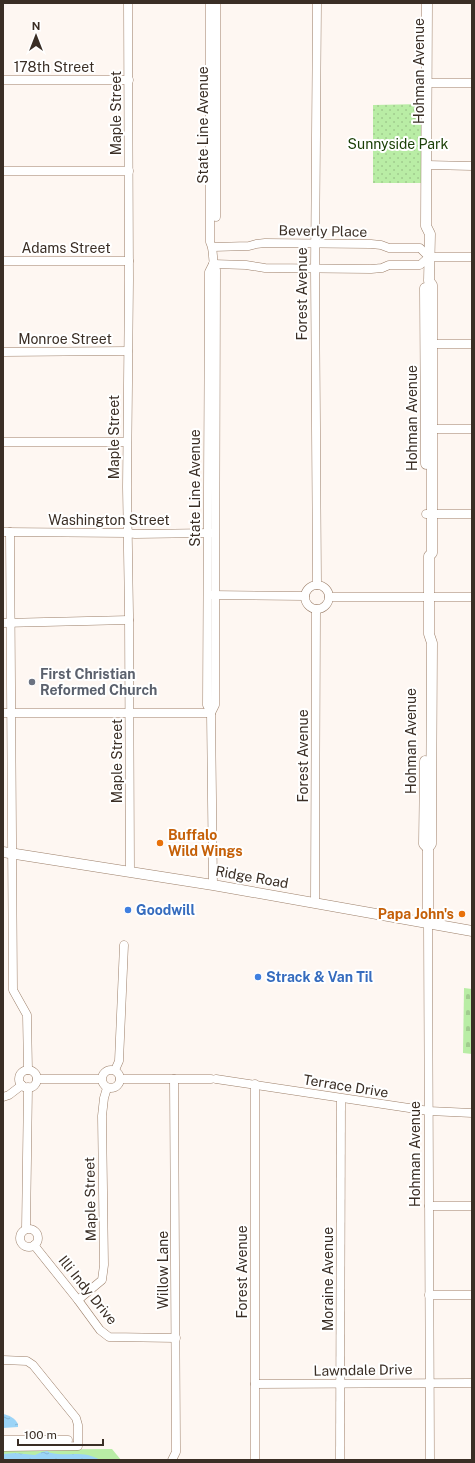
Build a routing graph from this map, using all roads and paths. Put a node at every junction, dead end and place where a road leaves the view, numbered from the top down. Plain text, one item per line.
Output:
1 (128, 3) edge
2 (210, 3) edge
3 (216, 3) edge
4 (317, 3) edge
5 (427, 3) edge
6 (433, 3) edge
7 (3, 80) edge
8 (129, 80) junction
9 (430, 83) junction
10 (472, 83) edge
11 (213, 89) junction
12 (430, 166) junction
13 (472, 166) edge
14 (3, 171) edge
15 (129, 171) junction
16 (315, 244) junction
17 (213, 247) junction
18 (430, 257) junction
19 (472, 257) edge
20 (129, 261) junction
21 (3, 262) edge
22 (213, 264) junction
23 (315, 269) junction
24 (429, 344) junction
25 (472, 344) edge
26 (128, 351) junction
27 (3, 352) edge
28 (429, 429) junction
29 (472, 429) edge
30 (3, 442) edge
31 (127, 442) junction
32 (429, 514) junction
33 (472, 514) edge
34 (6, 532) edge
35 (128, 532) junction
36 (211, 533) junction
37 (317, 585) junction
38 (211, 595) junction
39 (304, 596) junction
40 (429, 596) junction
41 (329, 597) junction
42 (472, 597) edge
43 (316, 609) junction
44 (129, 620) junction
45 (7, 623) edge
46 (130, 712) junction
47 (211, 712) junction
48 (7, 713) edge
49 (8, 852) edge
50 (130, 872) junction
51 (213, 885) junction
52 (315, 902) junction
53 (428, 923) junction
54 (472, 931) edge
55 (124, 945) dead end
56 (28, 1070) junction
57 (115, 1070) junction
58 (37, 1079) junction
59 (101, 1079) junction
60 (120, 1079) junction
61 (174, 1079) junction
62 (254, 1084) junction
63 (25, 1086) junction
64 (107, 1088) junction
65 (3, 1097) edge
66 (341, 1099) junction
67 (429, 1111) junction
68 (472, 1113) edge
69 (429, 1206) junction
70 (472, 1206) edge
71 (26, 1230) junction
72 (34, 1245) junction
73 (429, 1294) junction
74 (472, 1295) edge
75 (78, 1300) junction
76 (176, 1338) junction
77 (3, 1360) edge
78 (430, 1382) junction
79 (341, 1383) junction
80 (472, 1383) edge
81 (255, 1384) junction
82 (3, 1440) edge
83 (78, 1443) junction
84 (3, 1447) edge
85 (172, 1460) edge
86 (255, 1460) edge
87 (340, 1460) edge
88 (430, 1460) edge

1 - 8 street, Maple Street
2 - 11 street, State Line Avenue
3 - 11 street, State Line Avenue
4 - 16 street, Forest Avenue
5 - 9 main road, Hohman Avenue
6 - 9 main road, Hohman Avenue
7 - 8 street, 178th Street
8 - 15 street, Maple Street
9 - 10 street
9 - 12 main road, Hohman Avenue
11 - 17 street, State Line Avenue
12 - 13 street
12 - 18 main road, Hohman Avenue
14 - 15 street
15 - 20 street, Maple Street
16 - 17 street, Beverly Place
16 - 18 street, Beverly Place
16 - 23 street, Forest Avenue
17 - 22 street, State Line Avenue
18 - 19 street, Beverly Place
18 - 23 street, Beverly Place
18 - 24 main road, Hohman Avenue
20 - 21 street, Adams Street
20 - 26 street, Maple Street
22 - 23 street, Beverly Place
22 - 36 street, State Line Avenue
23 - 37 street, Forest Avenue
24 - 25 street
24 - 28 main road, Hohman Avenue
26 - 27 street, Monroe Street
26 - 31 street, Maple Street
28 - 29 street
28 - 32 main road, Hohman Avenue
30 - 31 street
31 - 35 street, Maple Street
32 - 33 street
32 - 40 main road, Hohman Avenue
34 - 35 street, Washington Street
34 - 45 street
35 - 36 street, Washington Street
35 - 44 street, Maple Street
36 - 38 street, State Line Avenue
37 - 39 street
37 - 41 street
38 - 39 street
38 - 47 street, State Line Avenue
39 - 43 street
40 - 41 street
40 - 42 street
40 - 53 main road, Hohman Avenue
41 - 43 street
43 - 52 street, Forest Avenue
44 - 45 street
44 - 46 street, Maple Street
45 - 48 street
46 - 47 street
46 - 48 street
46 - 50 street, Maple Street
47 - 51 street, State Line Avenue
48 - 49 street
49 - 50 main road, Ridge Road
49 - 56 street
50 - 51 main road, Ridge Road
51 - 52 main road, Ridge Road
52 - 53 main road, Ridge Road
53 - 54 main road, Ridge Road
53 - 67 street, Hohman Avenue
55 - 57 street
56 - 58 street
56 - 63 street
57 - 59 street
57 - 60 street
58 - 59 street
58 - 63 street
59 - 64 street
60 - 61 street, Terrace Drive
60 - 64 street
61 - 62 street, Terrace Drive
61 - 76 street, Willow Lane
62 - 66 street, Terrace Drive
62 - 81 street, Forest Avenue
63 - 65 street
63 - 71 street
64 - 75 street, Maple Street
66 - 67 street, Terrace Drive
66 - 79 street, Moraine Avenue
67 - 68 street, Terrace Drive
67 - 69 street, Hohman Avenue
69 - 70 street
69 - 73 street, Hohman Avenue
71 - 72 street
71 - 72 street
72 - 75 street, Illi Indy Drive
73 - 74 street
73 - 78 street, Hohman Avenue
75 - 76 street, Illi Indy Drive
76 - 85 street, Willow Lane
77 - 83 street
78 - 79 street, Lawndale Drive
78 - 80 street, Lawndale Drive
78 - 88 street, Hohman Avenue
79 - 81 street, Lawndale Drive
79 - 87 street, Moraine Avenue
81 - 86 street, Forest Avenue
82 - 83 street
83 - 84 street

